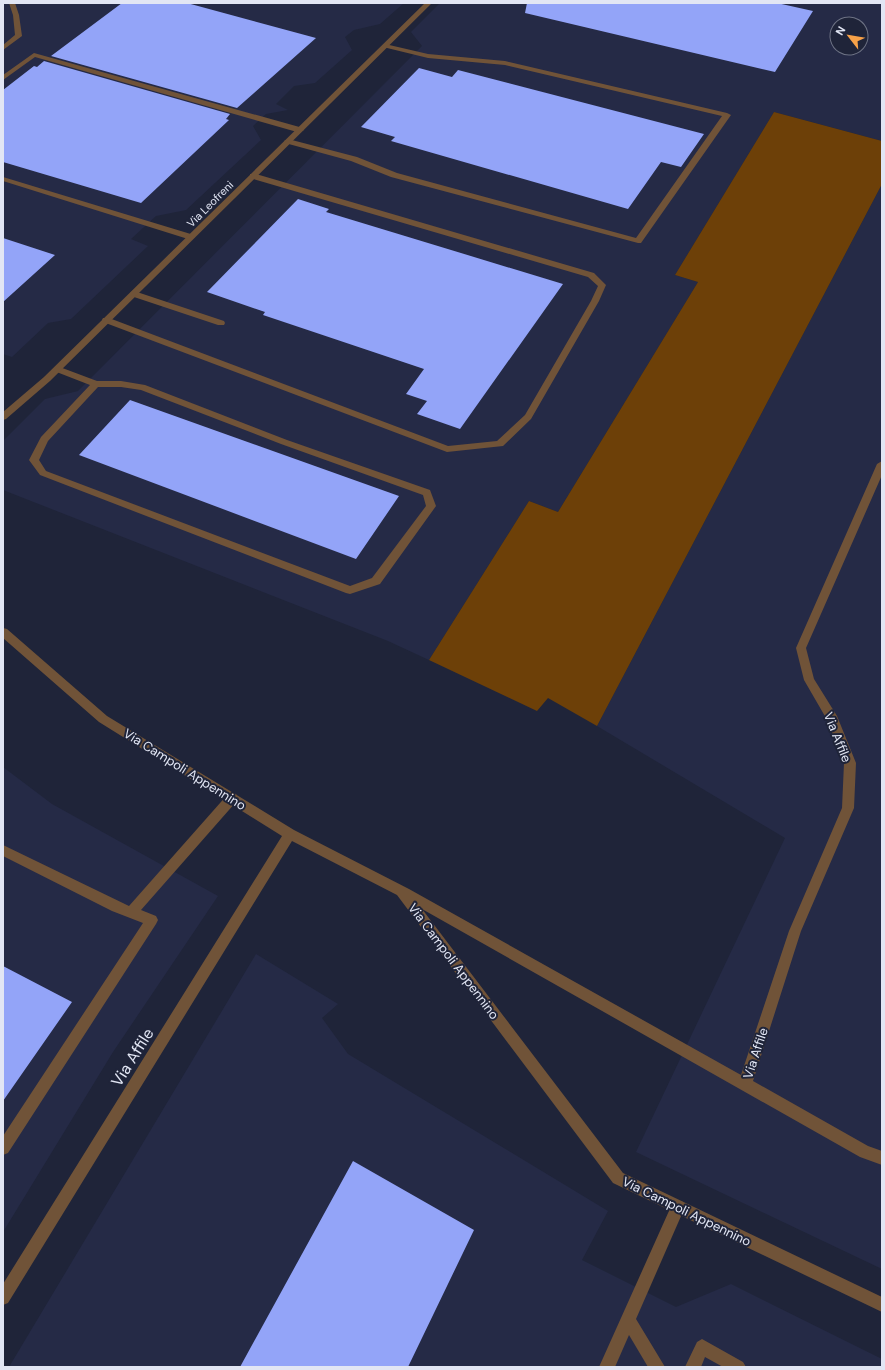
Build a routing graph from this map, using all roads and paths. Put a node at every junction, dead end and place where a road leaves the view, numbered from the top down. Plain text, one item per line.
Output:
1 (12, 3) edge
2 (429, 3) edge
3 (385, 46) junction
4 (3, 48) edge
5 (3, 78) edge
6 (300, 130) junction
7 (288, 141) junction
8 (253, 176) junction
9 (3, 179) edge
10 (191, 237) junction
11 (134, 294) junction
12 (106, 320) junction
13 (221, 323) dead end
14 (57, 369) junction
15 (96, 384) junction
16 (3, 417) edge
17 (882, 464) edge
18 (3, 632) edge
19 (232, 798) junction
20 (290, 834) junction
21 (3, 850) edge
22 (401, 891) junction
23 (131, 912) junction
24 (745, 1085) junction
25 (3, 1148) edge
26 (882, 1158) edge
27 (678, 1207) junction
28 (3, 1298) edge
29 (882, 1304) edge
30 (628, 1320) junction
31 (607, 1367) edge
32 (657, 1367) edge
33 (693, 1367) edge
34 (738, 1367) edge

1 - 4 street
2 - 3 street, Via Leofreni
3 - 6 street, Via Leofreni
3 - 7 street
5 - 6 street
6 - 7 street, Via Leofreni
7 - 8 street, Via Leofreni
8 - 10 street, Via Leofreni
8 - 12 street
9 - 10 street
10 - 11 street, Via Leofreni
11 - 12 street, Via Leofreni
11 - 13 street
12 - 14 street, Via Leofreni
14 - 15 street
14 - 16 street, Via Leofreni
15 - 15 street
17 - 24 street, Via Affile
18 - 19 street, Via Campoli Appennino
19 - 20 street, Via Campoli Appennino
19 - 23 street
20 - 22 street, Via Campoli Appennino
20 - 28 street, Via Affile
21 - 23 street
22 - 24 street, Via Affile
22 - 27 street, Via Campoli Appennino
23 - 25 street
24 - 26 street, Via Affile
27 - 29 street, Via Campoli Appennino
27 - 30 street
30 - 31 street
30 - 32 street
33 - 34 street

